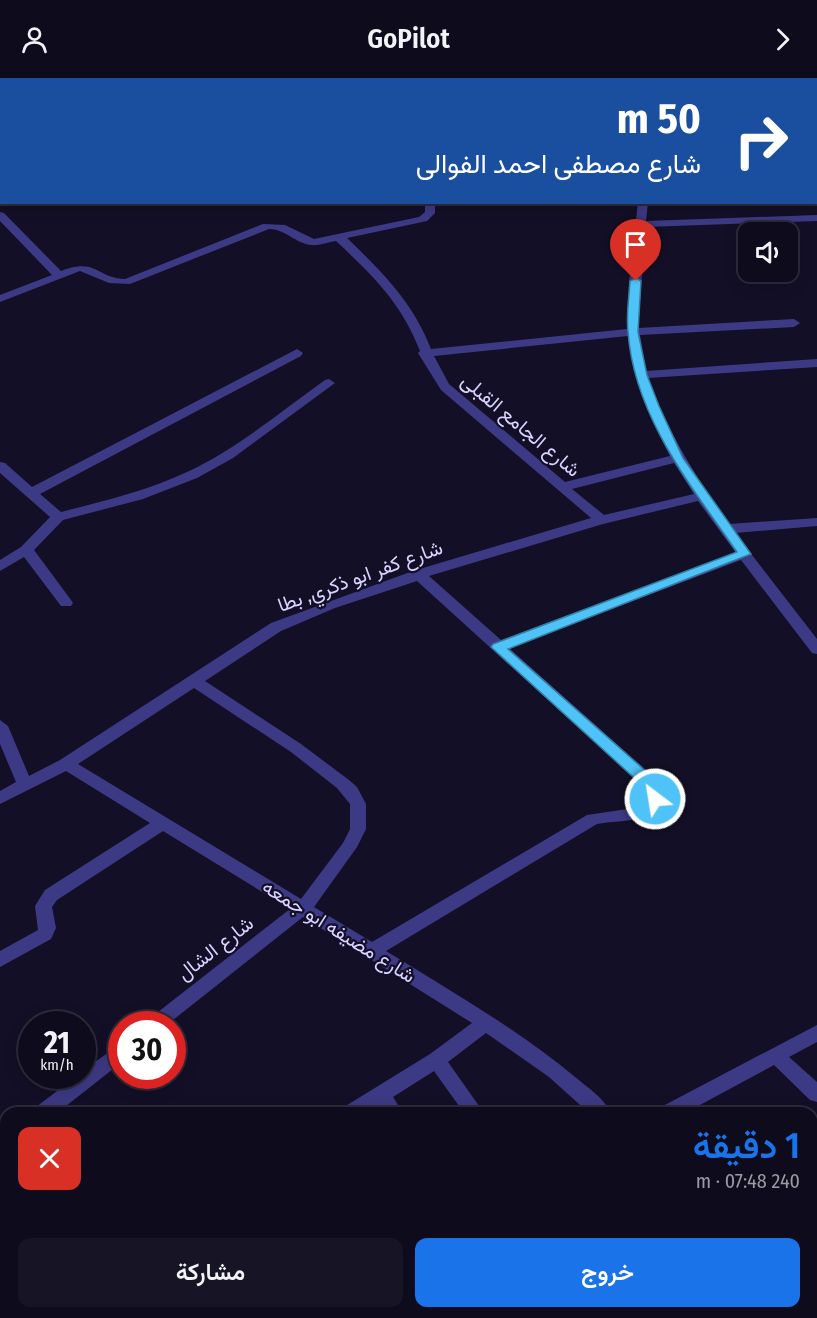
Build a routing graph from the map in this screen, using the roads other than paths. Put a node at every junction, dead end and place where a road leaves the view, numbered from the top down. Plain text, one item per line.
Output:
1 (430, 204) edge
2 (644, 204) edge
3 (0, 215) edge
4 (817, 218) edge
5 (641, 224) junction
6 (339, 237) junction
7 (60, 276) junction
8 (0, 299) edge
9 (794, 323) dead end
10 (633, 332) junction
11 (297, 353) dead end
12 (424, 353) junction
13 (817, 363) edge
14 (642, 375) junction
15 (329, 383) dead end
16 (677, 458) junction
17 (0, 466) edge
18 (563, 487) junction
19 (32, 493) junction
20 (701, 496) junction
21 (58, 517) junction
22 (601, 520) junction
23 (817, 522) edge
24 (727, 530) junction
25 (26, 550) junction
26 (745, 554) junction
27 (0, 566) edge
28 (418, 574) junction
29 (66, 603) dead end
30 (498, 647) junction
31 (817, 649) edge
32 (196, 682) junction
33 (0, 726) edge
34 (66, 764) junction
35 (25, 784) junction
36 (0, 798) edge
37 (163, 824) junction
38 (303, 907) junction
39 (372, 951) junction
40 (0, 960) edge
41 (171, 1011) edge
42 (486, 1023) junction
43 (817, 1033) edge
44 (776, 1056) junction
45 (436, 1059) junction
46 (108, 1062) edge
47 (380, 1094) junction
48 (817, 1095) edge
49 (50, 1107) edge
50 (360, 1107) edge
51 (390, 1107) edge
52 (471, 1107) edge
53 (595, 1107) edge
54 (679, 1107) edge

1 - 6 street
2 - 5 street
3 - 7 street
4 - 5 street
5 - 10 street
6 - 7 street
6 - 12 street, شارع الجامع القبلى
7 - 8 street
9 - 10 street
10 - 12 street
10 - 14 street
11 - 19 street
12 - 18 street, شارع الجامع القبلى
13 - 14 street
14 - 16 street
15 - 21 street
16 - 18 street
16 - 20 street
17 - 19 street
18 - 22 street, شارع الجامع القبلى
19 - 21 street
20 - 22 street, شارع كفر ابو ذكري, بطا
20 - 24 street
21 - 25 street
22 - 28 street, شارع كفر ابو ذكري, بطا
23 - 24 street
24 - 26 street
25 - 27 street
25 - 29 street
26 - 30 street
26 - 31 street
28 - 30 street
28 - 32 street, شارع كفر ابو ذكري, بطا
30 - 39 street
32 - 34 street, شارع كفر ابو ذكري, بطا
32 - 38 street, شارع الشال
33 - 35 street
34 - 35 street, شارع كفر ابو ذكري, بطا
34 - 37 street, شارع مضيفه ابو جمعه
35 - 36 street, شارع كفر ابو ذكري, بطا
37 - 38 street, شارع مضيفه ابو جمعه
37 - 40 street
38 - 39 street, شارع مضيفه ابو جمعه
38 - 41 street, شارع الشال
39 - 42 street, شارع مضيفه ابو جمعه
42 - 45 street
42 - 53 street, شارع مضيفه ابو جمعه
43 - 44 street
44 - 48 street
44 - 54 street
45 - 47 street
45 - 52 street
46 - 49 street
47 - 50 street
47 - 51 street

